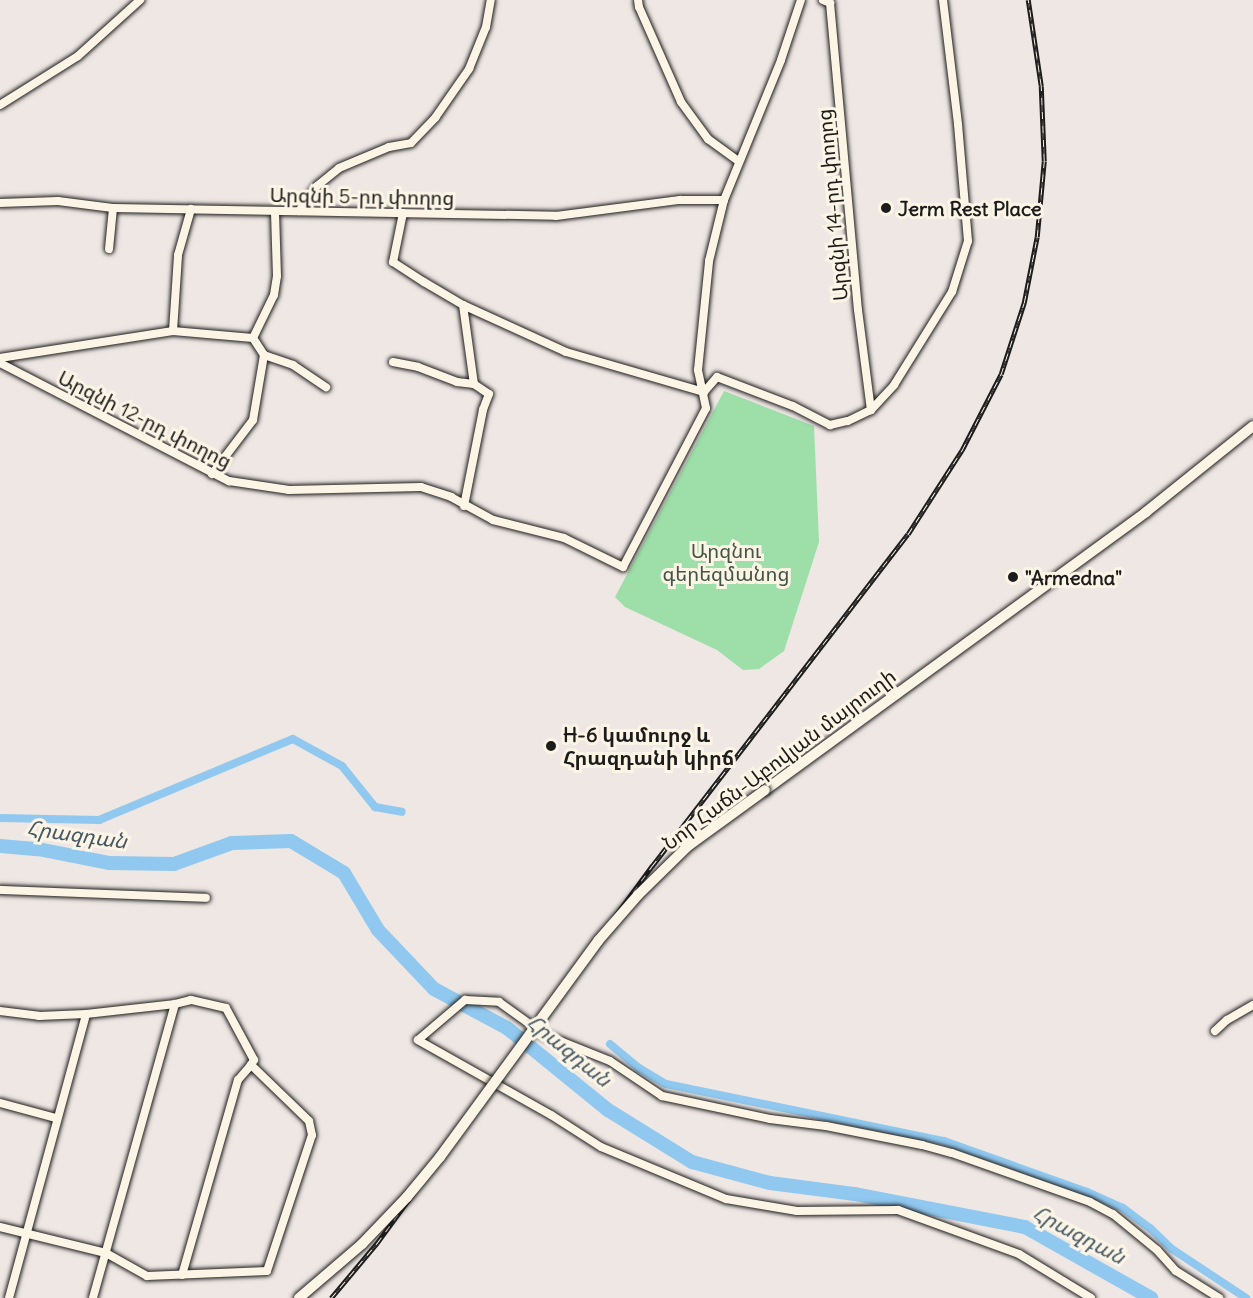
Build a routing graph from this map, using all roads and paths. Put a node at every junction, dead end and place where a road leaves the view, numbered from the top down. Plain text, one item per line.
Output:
1 (140, 0) edge
2 (491, 0) edge
3 (639, 0) edge
4 (801, 0) edge
5 (823, 0) edge
6 (943, 0) edge
7 (0, 105) edge
8 (738, 161) junction
9 (724, 200) junction
10 (0, 203) edge
11 (113, 208) junction
12 (191, 209) junction
13 (298, 211) junction
14 (274, 212) junction
15 (403, 213) junction
16 (109, 249) dead end
17 (463, 305) junction
18 (173, 331) junction
19 (253, 338) junction
20 (264, 355) junction
21 (0, 358) edge
22 (393, 362) dead end
23 (0, 363) edge
24 (474, 384) junction
25 (326, 387) dead end
26 (705, 392) junction
27 (871, 410) junction
28 (1253, 426) edge
29 (212, 474) junction
30 (464, 506) junction
31 (0, 890) edge
32 (206, 898) dead end
33 (176, 1004) junction
34 (1253, 1005) edge
35 (0, 1011) edge
36 (86, 1014) junction
37 (1215, 1031) dead end
38 (251, 1065) junction
39 (0, 1103) edge
40 (56, 1118) junction
41 (0, 1227) edge
42 (27, 1234) junction
43 (106, 1253) junction
44 (182, 1275) junction
45 (9, 1298) edge
46 (93, 1298) edge
47 (299, 1298) edge
48 (1091, 1298) edge
49 (1219, 1298) edge

1 - 7 street
2 - 13 street
3 - 8 street
4 - 8 street
5 - 27 street, Արզնի 14-րդ փողոց
6 - 27 street
8 - 9 street
9 - 15 street, Արզնի 5-րդ փողոց
9 - 26 street
10 - 11 street, Արզնի 5-րդ փողոց
11 - 12 street, Արզնի 5-րդ փողոց
11 - 16 street
12 - 14 street, Արզնի 5-րդ փողոց
12 - 18 street
13 - 14 street, Արզնի 5-րդ փողոց
13 - 15 street, Արզնի 5-րդ փողոց
14 - 19 street
15 - 17 street
17 - 24 street
17 - 26 street
18 - 19 street
18 - 21 street
19 - 20 street
20 - 25 street
20 - 29 street
22 - 24 street
23 - 29 street, Արզնի 12-րդ փողոց
24 - 30 street
26 - 27 street
26 - 30 street, Արզնի 12-րդ փողոց
28 - 47 main road, Նոր Հաճն-Աբովյան մայրուղի, bridge
29 - 30 street, Արզնի 12-րդ փողոց
31 - 32 street
33 - 36 street
33 - 38 street
33 - 43 street
34 - 37 street
35 - 36 street
36 - 40 street
38 - 44 street
38 - 44 street
39 - 40 street
40 - 42 street
41 - 42 street
42 - 43 street
42 - 45 street
43 - 44 street
43 - 46 street
48 - 49 street

